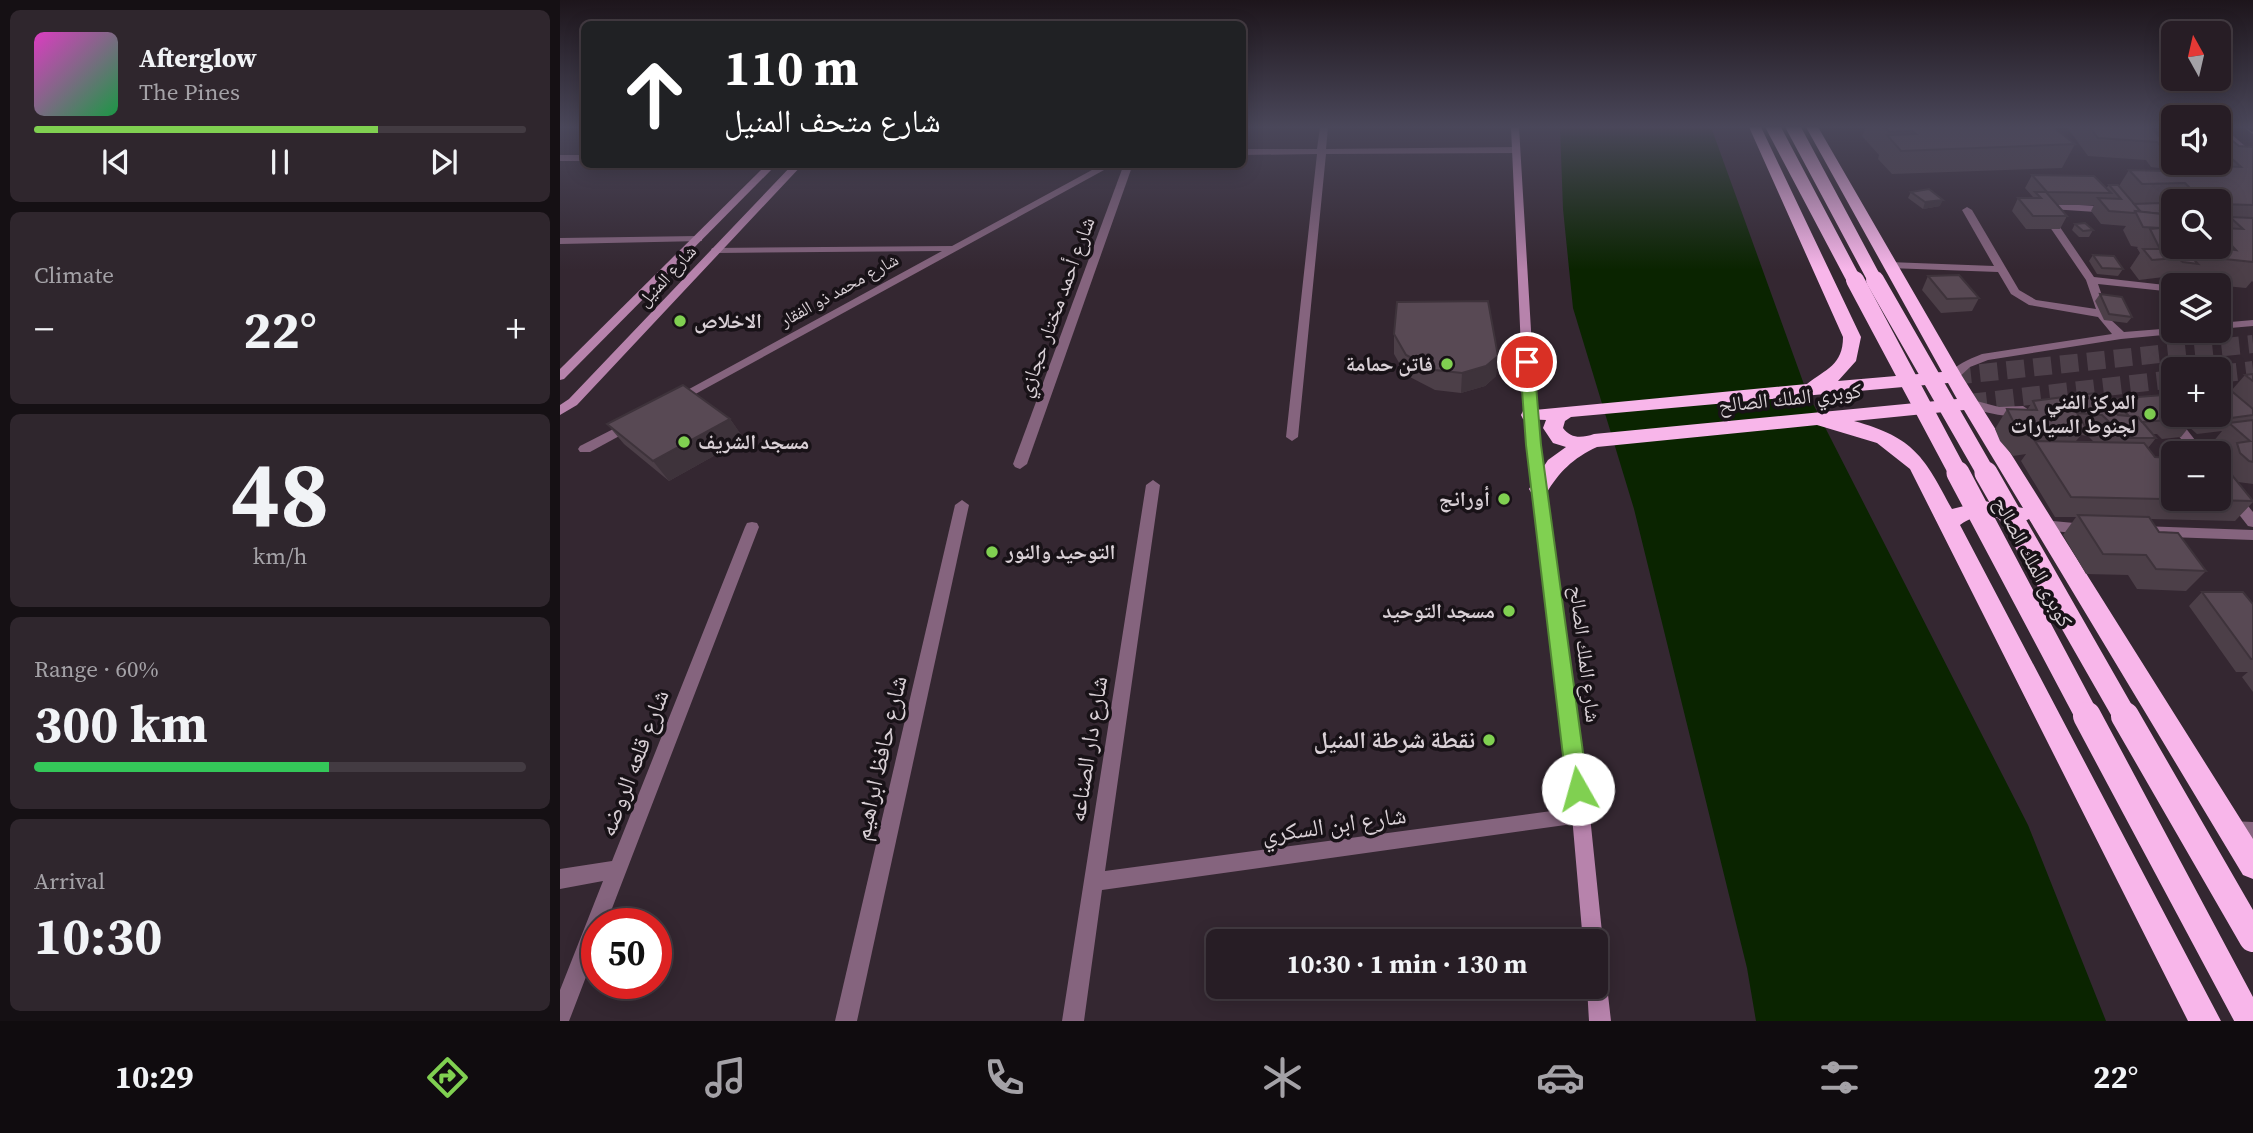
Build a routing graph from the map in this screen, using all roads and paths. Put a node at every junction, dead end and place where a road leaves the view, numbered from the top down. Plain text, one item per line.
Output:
1 (762, 175) edge
2 (789, 175) edge
3 (1091, 175) edge
4 (1125, 175) edge
5 (1319, 175) edge
6 (1517, 175) edge
7 (1777, 175) edge
8 (1798, 175) edge
9 (1818, 175) edge
10 (1839, 175) edge
11 (2096, 209) edge
12 (1967, 210) dead end
13 (698, 239) junction
14 (560, 241) edge
15 (952, 248) junction
16 (716, 250) junction
17 (1889, 265) junction
18 (2002, 269) junction
19 (2091, 280) junction
20 (1901, 287) junction
21 (1829, 288) junction
22 (2161, 288) edge
23 (2103, 314) junction
24 (2253, 323) edge
25 (2231, 325) edge
26 (2161, 332) edge
27 (2121, 336) junction
28 (560, 376) edge
29 (1953, 376) junction
30 (1806, 390) junction
31 (1969, 403) junction
32 (667, 404) edge
33 (2031, 410) edge
34 (560, 411) edge
35 (1568, 411) junction
36 (1530, 415) junction
37 (644, 417) edge
38 (1813, 418) junction
39 (2178, 427) edge
40 (1292, 437) dead end
41 (2189, 441) edge
42 (1584, 445) junction
43 (585, 449) dead end
44 (1020, 464) dead end
45 (1153, 485) dead end
46 (1539, 489) junction
47 (2231, 494) edge
48 (962, 505) dead end
49 (1949, 522) junction
50 (2253, 522) edge
51 (2042, 525) junction
52 (752, 527) dead end
53 (2104, 529) edge
54 (2132, 530) edge
55 (2253, 535) edge
56 (1581, 816) junction
57 (2242, 830) edge
58 (2253, 865) edge
59 (618, 869) junction
60 (560, 879) edge
61 (1093, 882) junction
62 (1592, 929) edge
63 (2253, 938) edge
64 (1598, 999) edge
65 (560, 1016) edge
66 (846, 1021) edge
67 (1073, 1021) edge
68 (1600, 1021) edge
69 (2205, 1021) edge
70 (2250, 1021) edge

1 - 13 main road, شارع المنيل
2 - 16 main road, شارع المنيل
3 - 15 street, شارع محمد ذو الفقار
4 - 44 street, شارع أحمد مختار حجازي
5 - 40 street
6 - 36 main road, شارع الملك الصالح
7 - 21 highway
8 - 70 highway, كوبرى الملك الصالح, bridge
9 - 63 highway, كوبرى الملك الصالح, bridge
10 - 17 highway
11 - 19 street
12 - 18 street
13 - 14 street
13 - 28 main road, شارع المنيل
15 - 16 street
15 - 32 street, شارع محمد ذو الفقار
16 - 34 main road, شارع المنيل
17 - 18 street
17 - 20 highway
18 - 23 street
19 - 22 street
19 - 23 street
20 - 21 highway
20 - 29 highway
21 - 30 highway
23 - 27 street
24 - 25 street
26 - 27 street
27 - 29 street
29 - 30 highway, كوبري الملك الصالح
29 - 31 highway
30 - 35 highway, كوبري الملك الصالح
31 - 33 street
31 - 38 highway, كوبري الملك الصالح
31 - 51 highway
35 - 36 highway, كوبري الملك الصالح
35 - 42 highway
36 - 46 main road, شارع الملك الصالح
37 - 43 street
38 - 42 highway, كوبري الملك الصالح
38 - 49 highway
39 - 41 street
42 - 46 highway, كوبري الملك الصالح
45 - 61 street, شارع دار الصناعه
46 - 56 main road, شارع الملك الصالح
47 - 50 street
48 - 66 street, شارع حافظ ابراهيم
49 - 51 highway
49 - 69 highway
51 - 53 street
51 - 57 highway
52 - 59 street, شارع قلعه الروضه
54 - 55 street
56 - 61 street, شارع ابن السكري
56 - 62 main road, شارع الملك الصالح
57 - 58 highway
59 - 60 street
59 - 65 street, شارع قلعه الروضه
61 - 67 street, شارع دار الصناعه
64 - 68 main road

